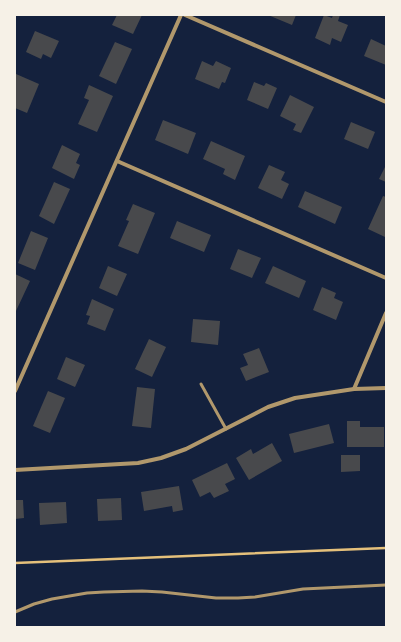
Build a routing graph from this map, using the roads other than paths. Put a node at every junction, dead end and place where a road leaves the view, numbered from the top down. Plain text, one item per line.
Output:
1 (181, 15) edge
2 (185, 15) edge
3 (386, 102) edge
4 (117, 161) junction
5 (386, 278) edge
6 (386, 313) edge
7 (201, 384) dead end
8 (386, 388) edge
9 (354, 389) junction
10 (15, 391) edge
11 (226, 429) junction
12 (15, 470) edge
13 (386, 585) edge
14 (15, 612) edge

1 - 4 street
2 - 3 street
4 - 5 street
4 - 10 street
6 - 9 street
7 - 11 lane
8 - 9 street
9 - 11 street
11 - 12 street
13 - 14 lane

